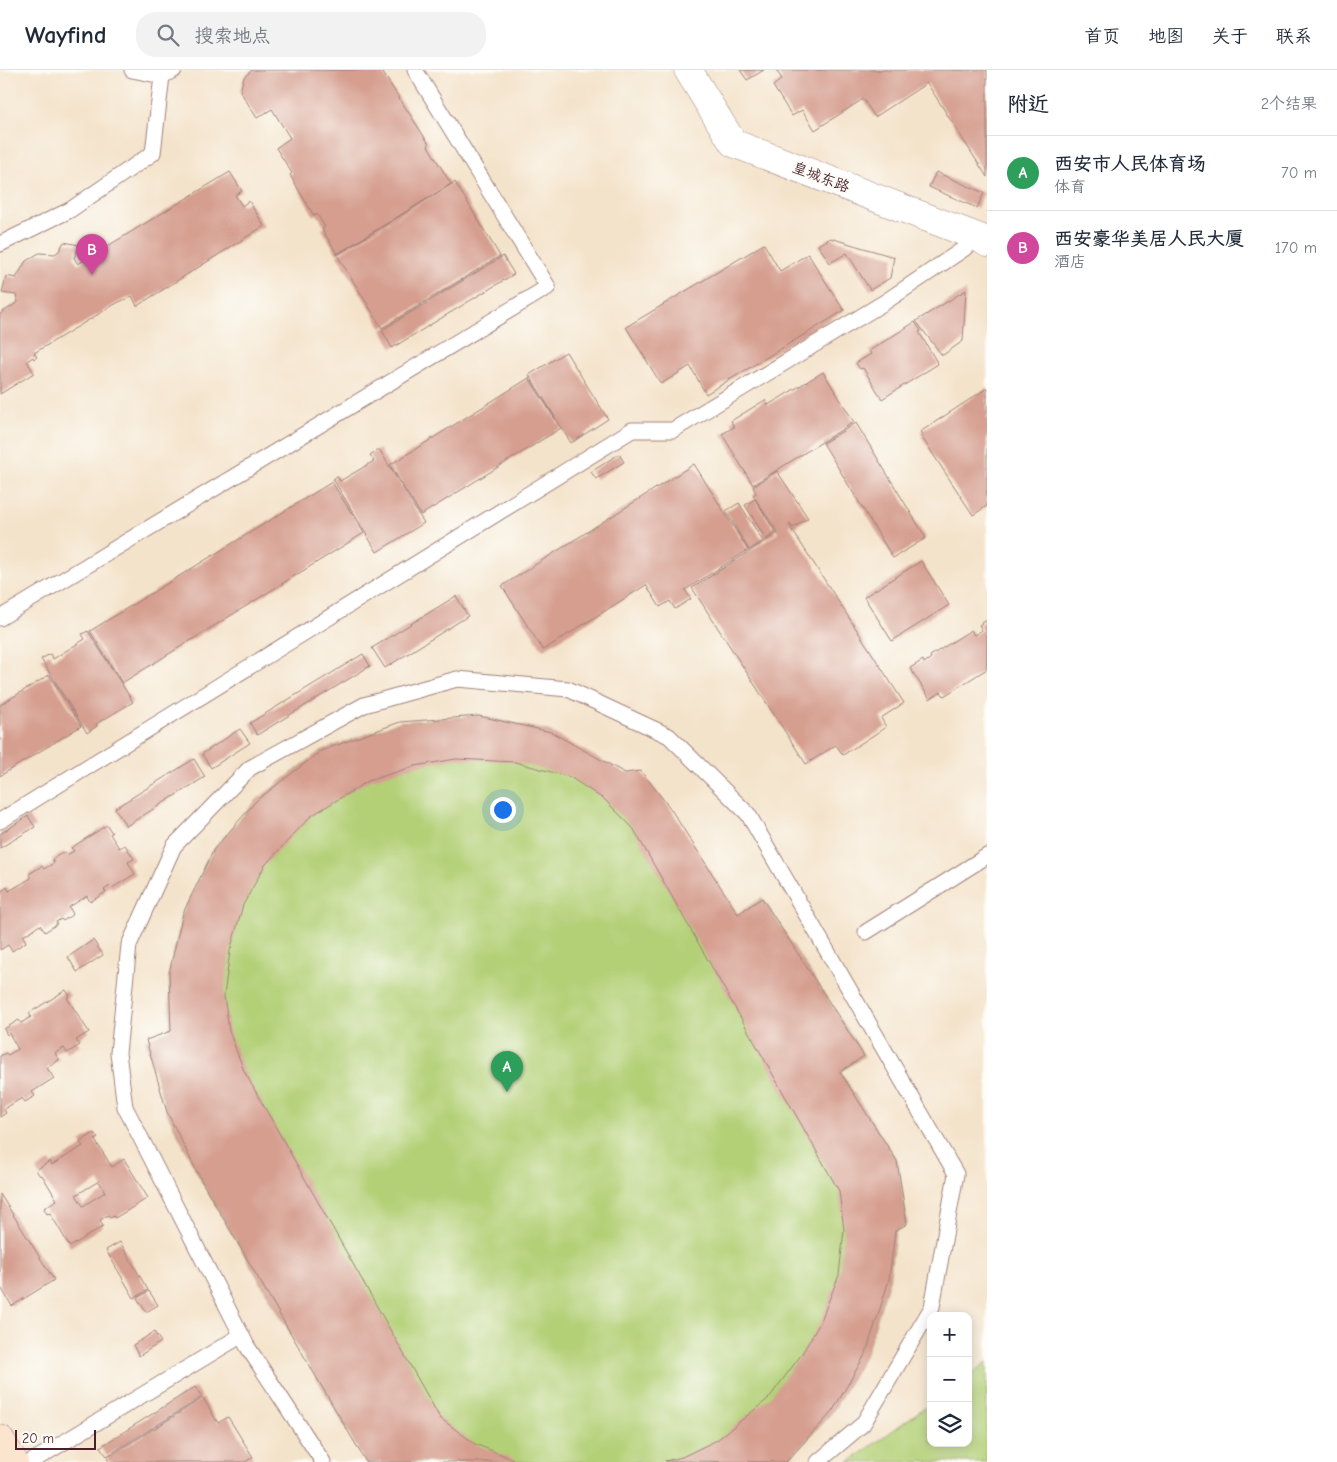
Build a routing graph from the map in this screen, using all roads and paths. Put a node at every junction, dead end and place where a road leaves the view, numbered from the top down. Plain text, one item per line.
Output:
1 (132, 70) edge
2 (414, 70) edge
3 (688, 70) edge
4 (168, 73) edge
5 (984, 240) edge
6 (0, 244) edge
7 (0, 618) edge
8 (0, 821) edge
9 (987, 856) edge
10 (866, 932) dead end
11 (242, 1335) junction
12 (0, 1439) edge
13 (14, 1462) edge
14 (30, 1462) edge
15 (323, 1462) edge
16 (818, 1462) edge

1 - 4 lane
2 - 7 lane
3 - 5 street, 皇城东路
4 - 6 lane
5 - 8 lane
9 - 10 lane
11 - 14 lane
11 - 15 lane
11 - 16 lane
12 - 13 street

